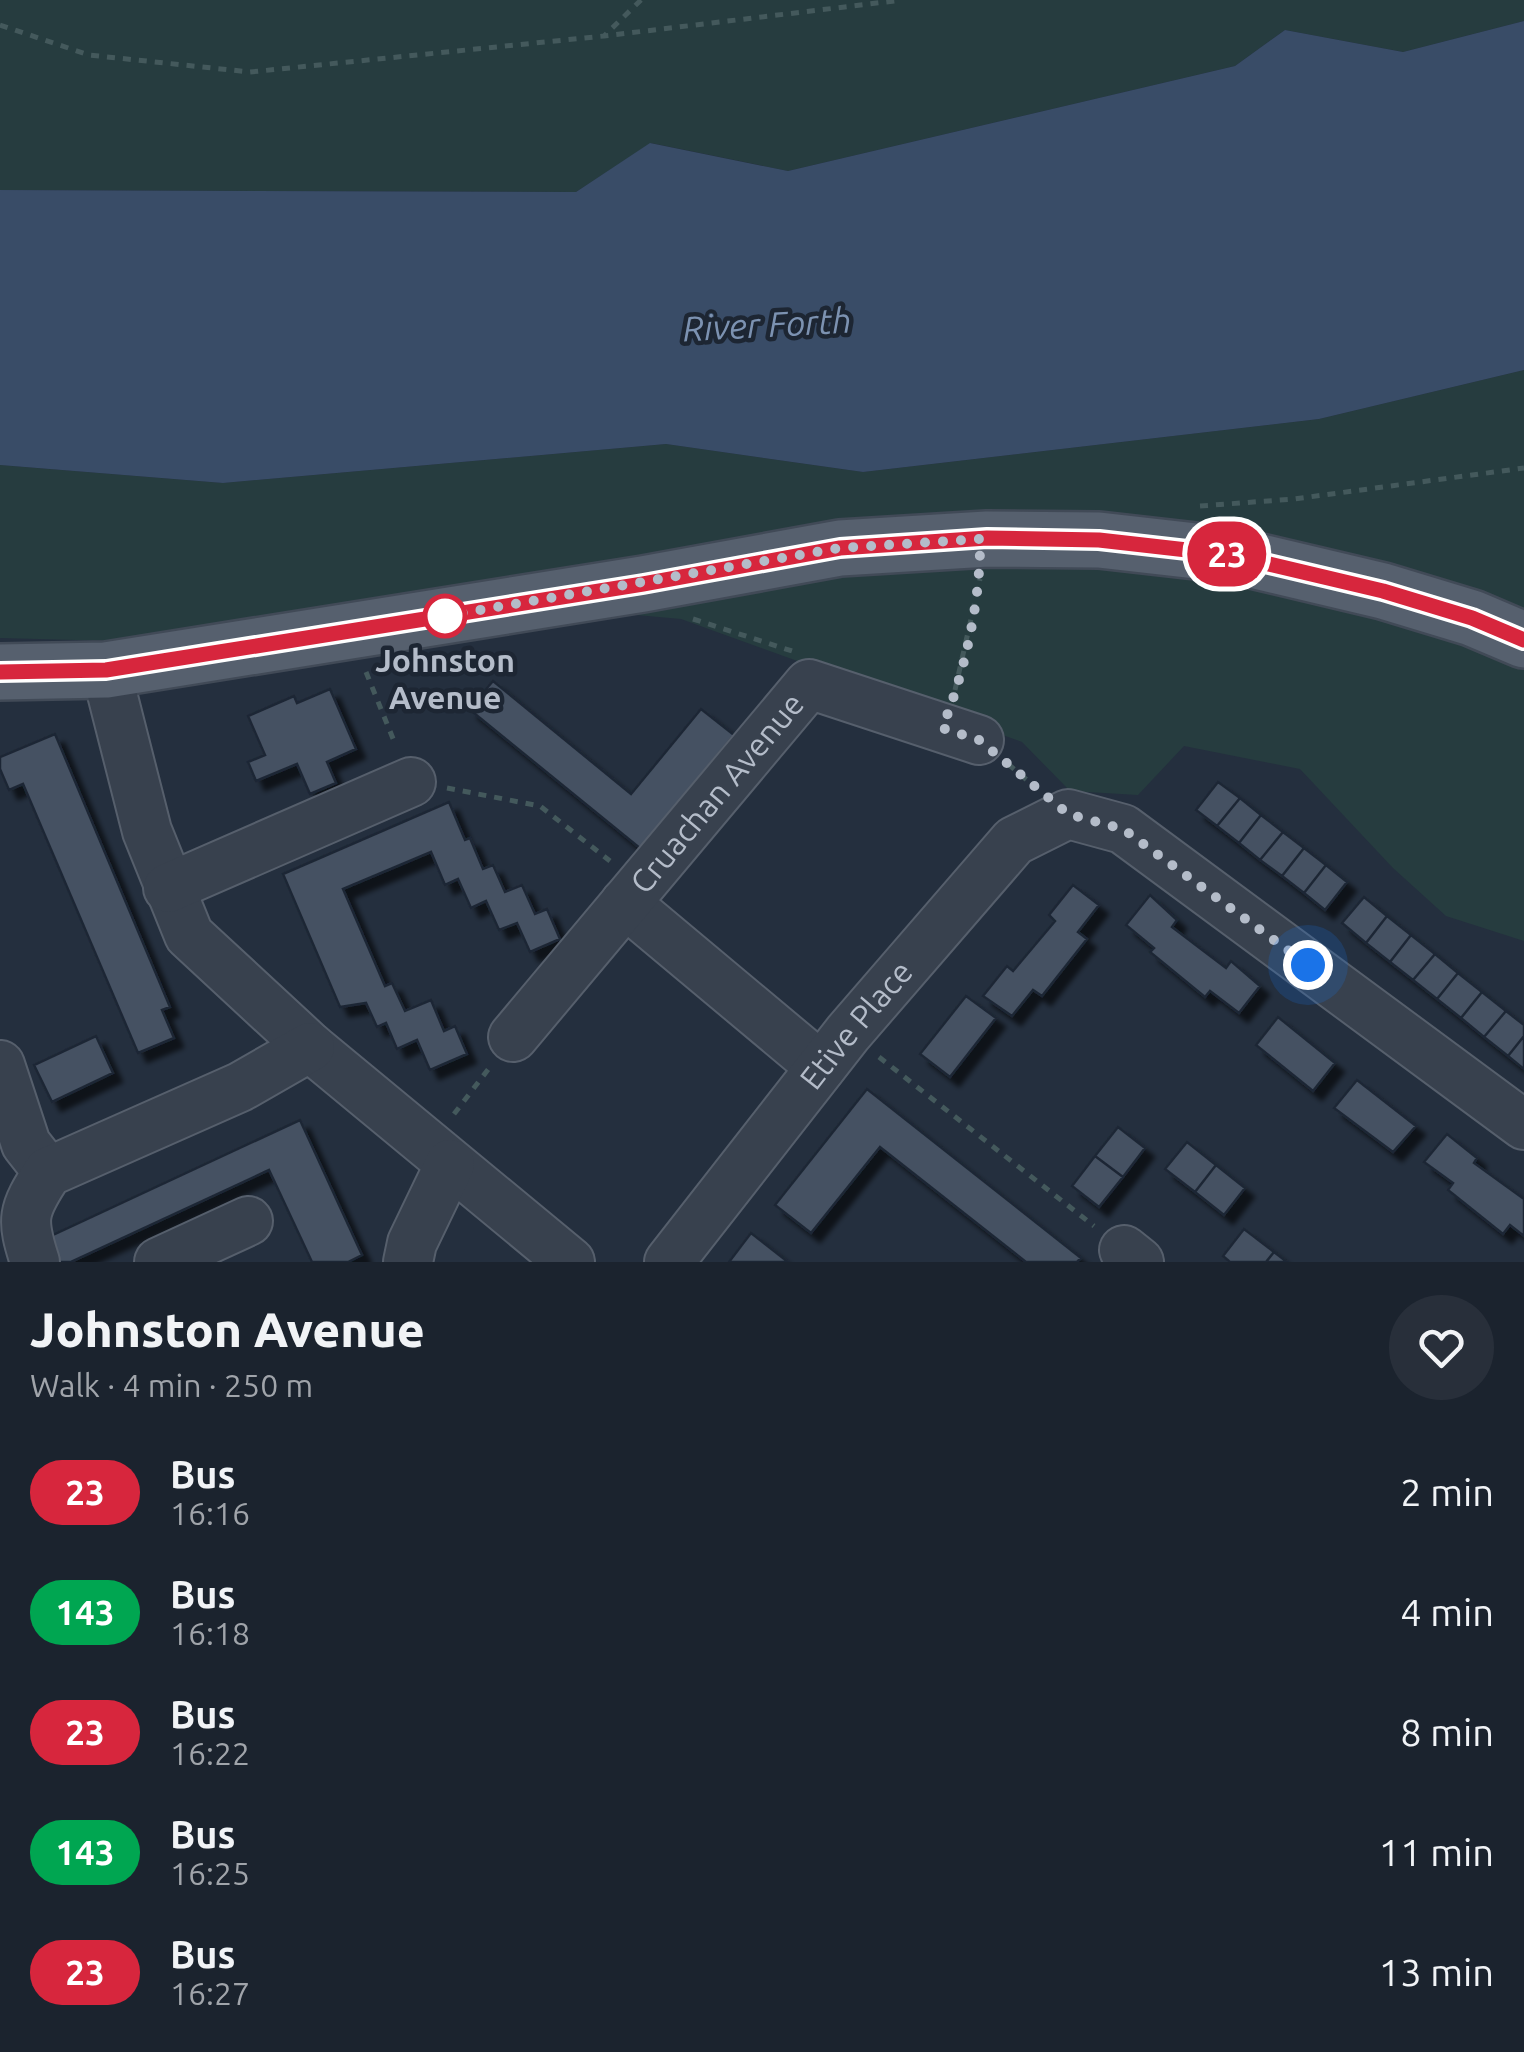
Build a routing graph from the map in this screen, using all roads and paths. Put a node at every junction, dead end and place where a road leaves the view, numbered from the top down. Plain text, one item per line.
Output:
1 (641, 0) edge
2 (902, 0) edge
3 (0, 25) edge
4 (604, 36) junction
5 (1524, 468) edge
6 (1188, 507) dead end
7 (980, 539) junction
8 (678, 614) dead end
9 (350, 631) junction
10 (1524, 640) edge
11 (806, 656) dead end
12 (106, 670) junction
13 (0, 672) edge
14 (960, 734) junction
15 (411, 782) junction
16 (1068, 814) junction
17 (168, 888) junction
18 (633, 894) junction
19 (513, 1037) joint
20 (310, 1047) junction
21 (835, 1050) junction
22 (0, 1064) edge
23 (1524, 1125) edge
24 (440, 1156) junction
25 (48, 1172) junction
26 (248, 1222) dead end
27 (1132, 1256) edge
28 (36, 1262) edge
29 (159, 1262) edge
30 (408, 1262) edge
31 (570, 1262) edge
32 (670, 1262) edge

1 - 4 path
2 - 4 path
3 - 4 path
5 - 6 path
7 - 9 main road
7 - 10 main road
7 - 14 path
8 - 11 path
9 - 12 main road
9 - 15 path
12 - 13 main road
12 - 17 street
14 - 16 path
14 - 18 street, Cruachan Avenue
15 - 17 street
15 - 18 path
16 - 21 street, Etive Place
16 - 23 street
17 - 20 street
18 - 19 street, Cruachan Avenue
18 - 21 street, Cruachan Avenue
19 - 24 path
20 - 24 street
20 - 25 street
21 - 27 path
21 - 32 street, Etive Place
22 - 25 street
24 - 30 street
24 - 31 street
25 - 28 street
26 - 29 street

